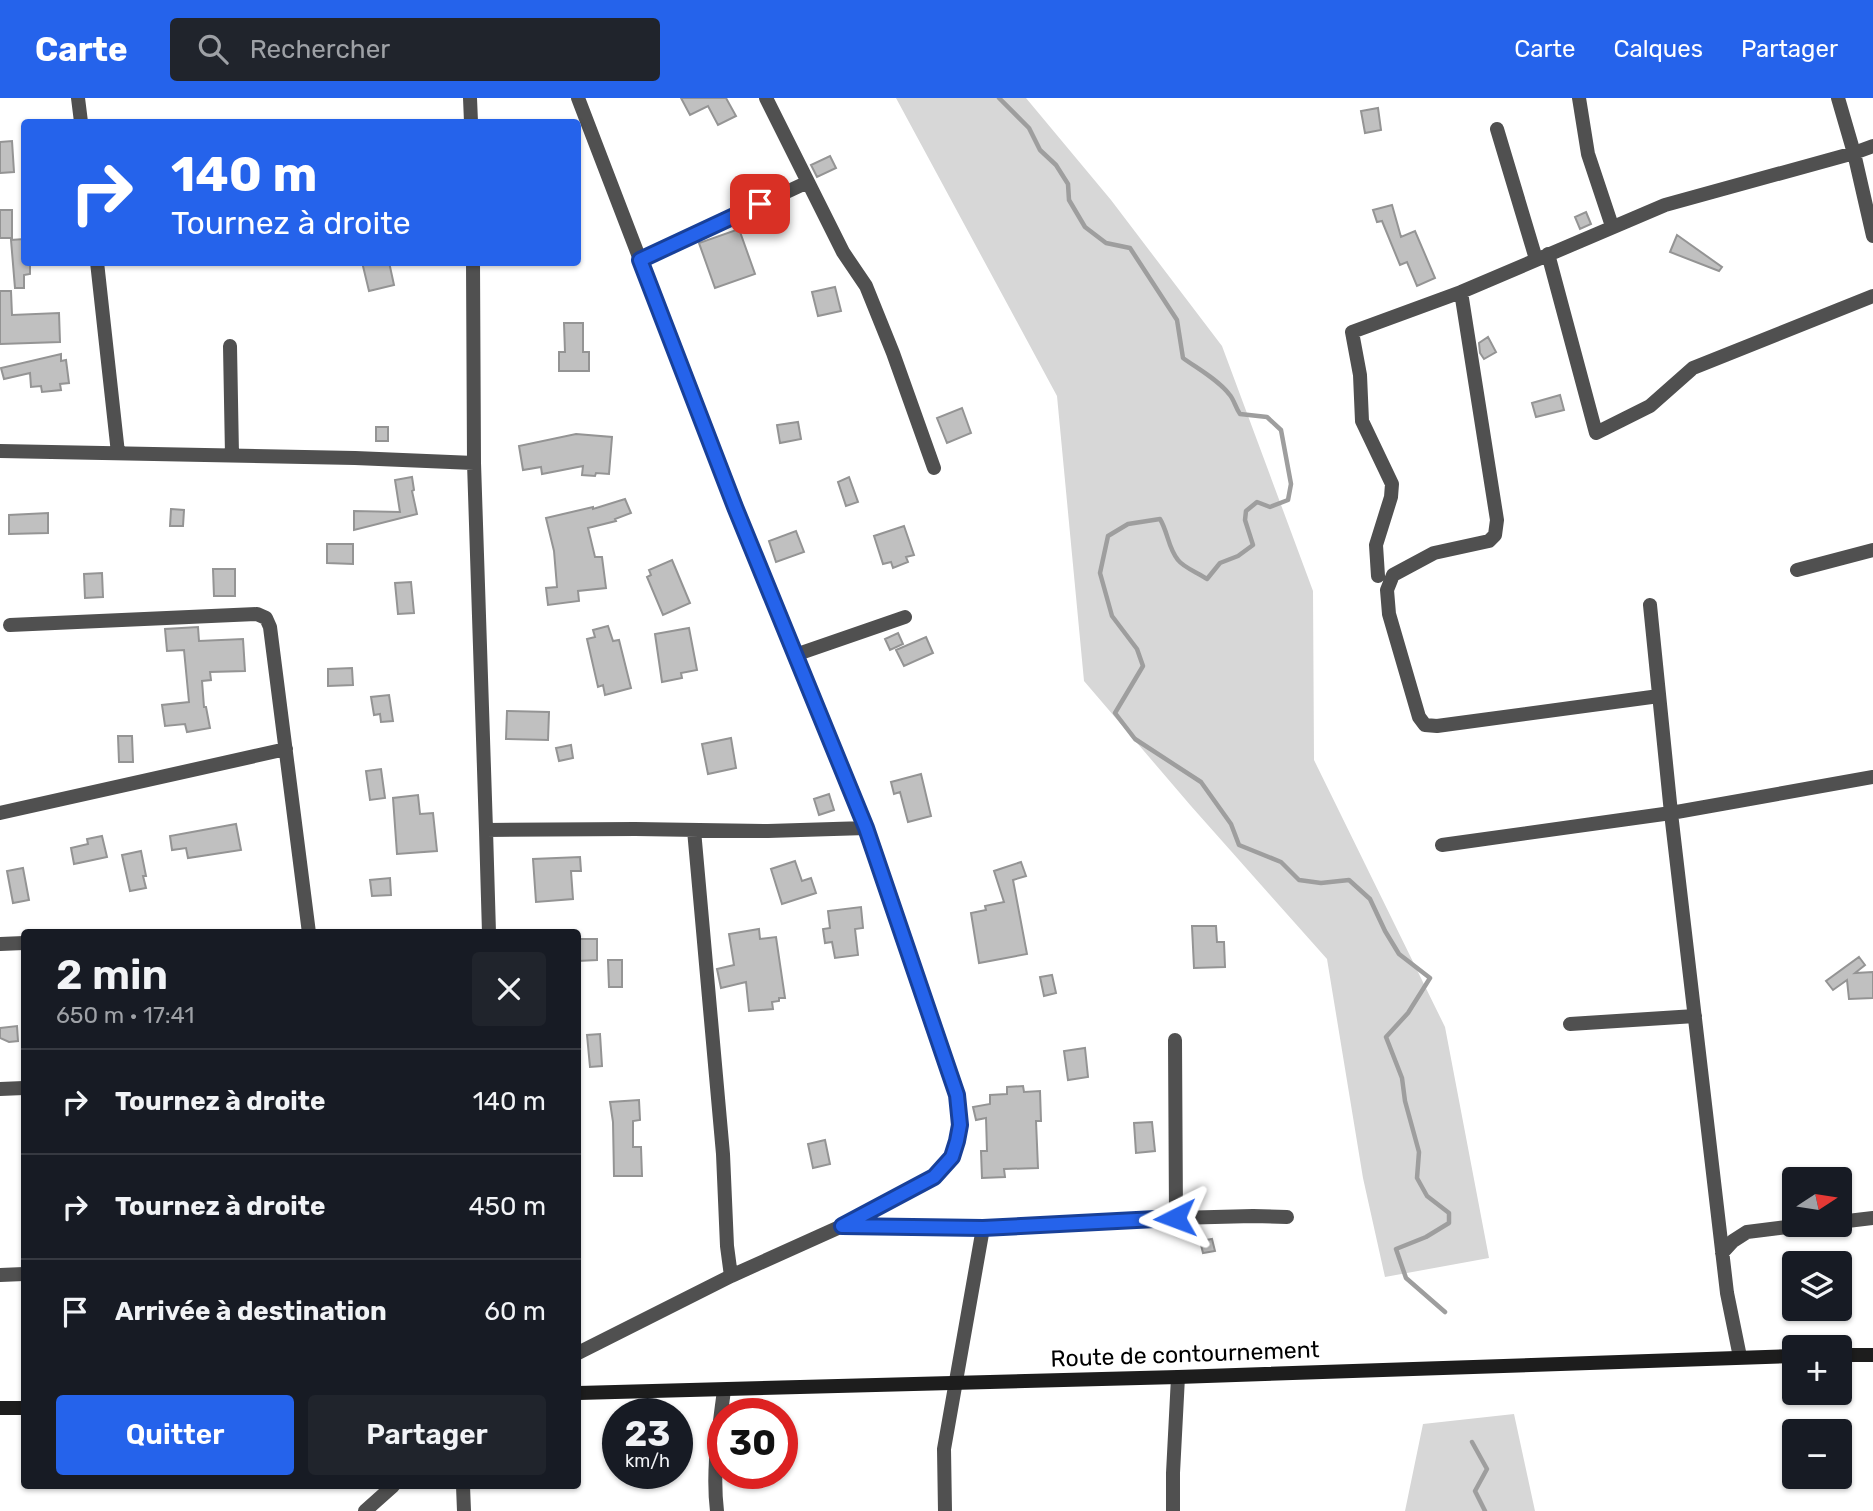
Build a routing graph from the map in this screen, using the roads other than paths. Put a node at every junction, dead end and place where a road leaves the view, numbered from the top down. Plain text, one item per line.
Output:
1 (78, 98) edge
2 (470, 98) edge
3 (578, 98) edge
4 (766, 98) edge
5 (1579, 98) edge
6 (1838, 98) edge
7 (81, 119) edge
8 (471, 119) edge
9 (1497, 129) dead end
10 (1873, 146) edge
11 (1854, 153) junction
12 (808, 182) junction
13 (1612, 226) junction
14 (1873, 236) edge
15 (1542, 257) junction
16 (640, 260) junction
17 (97, 266) edge
18 (473, 266) edge
19 (1461, 292) junction
20 (1873, 296) edge
21 (230, 346) dead end
22 (0, 451) edge
23 (118, 453) junction
24 (232, 455) junction
25 (474, 463) junction
26 (934, 468) dead end
27 (1873, 550) edge
28 (1797, 570) dead end
29 (1378, 576) dead end
30 (1650, 605) dead end
31 (905, 617) dead end
32 (10, 625) dead end
33 (795, 655) junction
34 (1659, 696) junction
35 (286, 749) junction
36 (1873, 776) edge
37 (0, 813) edge
38 (1671, 813) junction
39 (866, 828) junction
40 (486, 830) junction
41 (694, 830) junction
42 (1442, 845) dead end
43 (308, 929) edge
44 (489, 929) edge
45 (21, 943) edge
46 (0, 944) edge
47 (1695, 1016) junction
48 (1570, 1024) dead end
49 (1175, 1040) dead end
50 (21, 1088) edge
51 (0, 1089) edge
52 (1287, 1217) dead end
53 (1175, 1218) junction
54 (1873, 1218) edge
55 (1852, 1220) edge
56 (842, 1226) junction
57 (983, 1228) junction
58 (1782, 1228) edge
59 (1722, 1253) junction
60 (21, 1274) edge
61 (0, 1275) edge
62 (732, 1276) junction
63 (581, 1352) edge
64 (1852, 1355) edge
65 (1873, 1355) edge
66 (1782, 1356) edge
67 (1740, 1357) junction
68 (1178, 1377) junction
69 (956, 1383) junction
70 (724, 1390) junction
71 (581, 1393) edge
72 (0, 1408) edge
73 (21, 1408) edge
74 (390, 1489) edge
75 (463, 1489) edge
76 (365, 1511) edge
77 (464, 1511) edge
78 (717, 1511) edge
79 (945, 1511) edge
80 (1173, 1511) edge

1 - 7 street
2 - 8 street
3 - 16 street
4 - 12 street
5 - 13 street
6 - 11 street
9 - 15 street
10 - 11 street
11 - 13 street
11 - 14 street
12 - 16 street
12 - 26 street
13 - 15 street
15 - 19 street
15 - 20 street
16 - 33 street
17 - 23 street
18 - 25 street
19 - 29 street
19 - 34 street
21 - 24 street
22 - 23 street
23 - 24 street
24 - 25 street
25 - 40 street
27 - 28 street
30 - 34 street
31 - 33 street
32 - 35 street
33 - 39 street
34 - 38 street
35 - 37 street
35 - 43 street
36 - 38 street
38 - 42 street
38 - 47 street
39 - 41 street
39 - 56 street
40 - 41 street
40 - 44 street
41 - 62 street
45 - 46 street
47 - 48 street
47 - 59 street
49 - 53 street
50 - 51 street
52 - 53 street
53 - 57 street
54 - 55 street
56 - 57 street
56 - 62 street
57 - 69 street
58 - 59 street
59 - 67 street
60 - 61 street
62 - 63 street
64 - 65 street
66 - 67 street, Route de contournement
67 - 68 street, Route de contournement
68 - 69 street, Route de contournement
68 - 80 street
69 - 70 street, Route de contournement
69 - 79 street
70 - 71 street, Route de contournement
70 - 78 street
72 - 73 street
74 - 76 street
75 - 77 street

